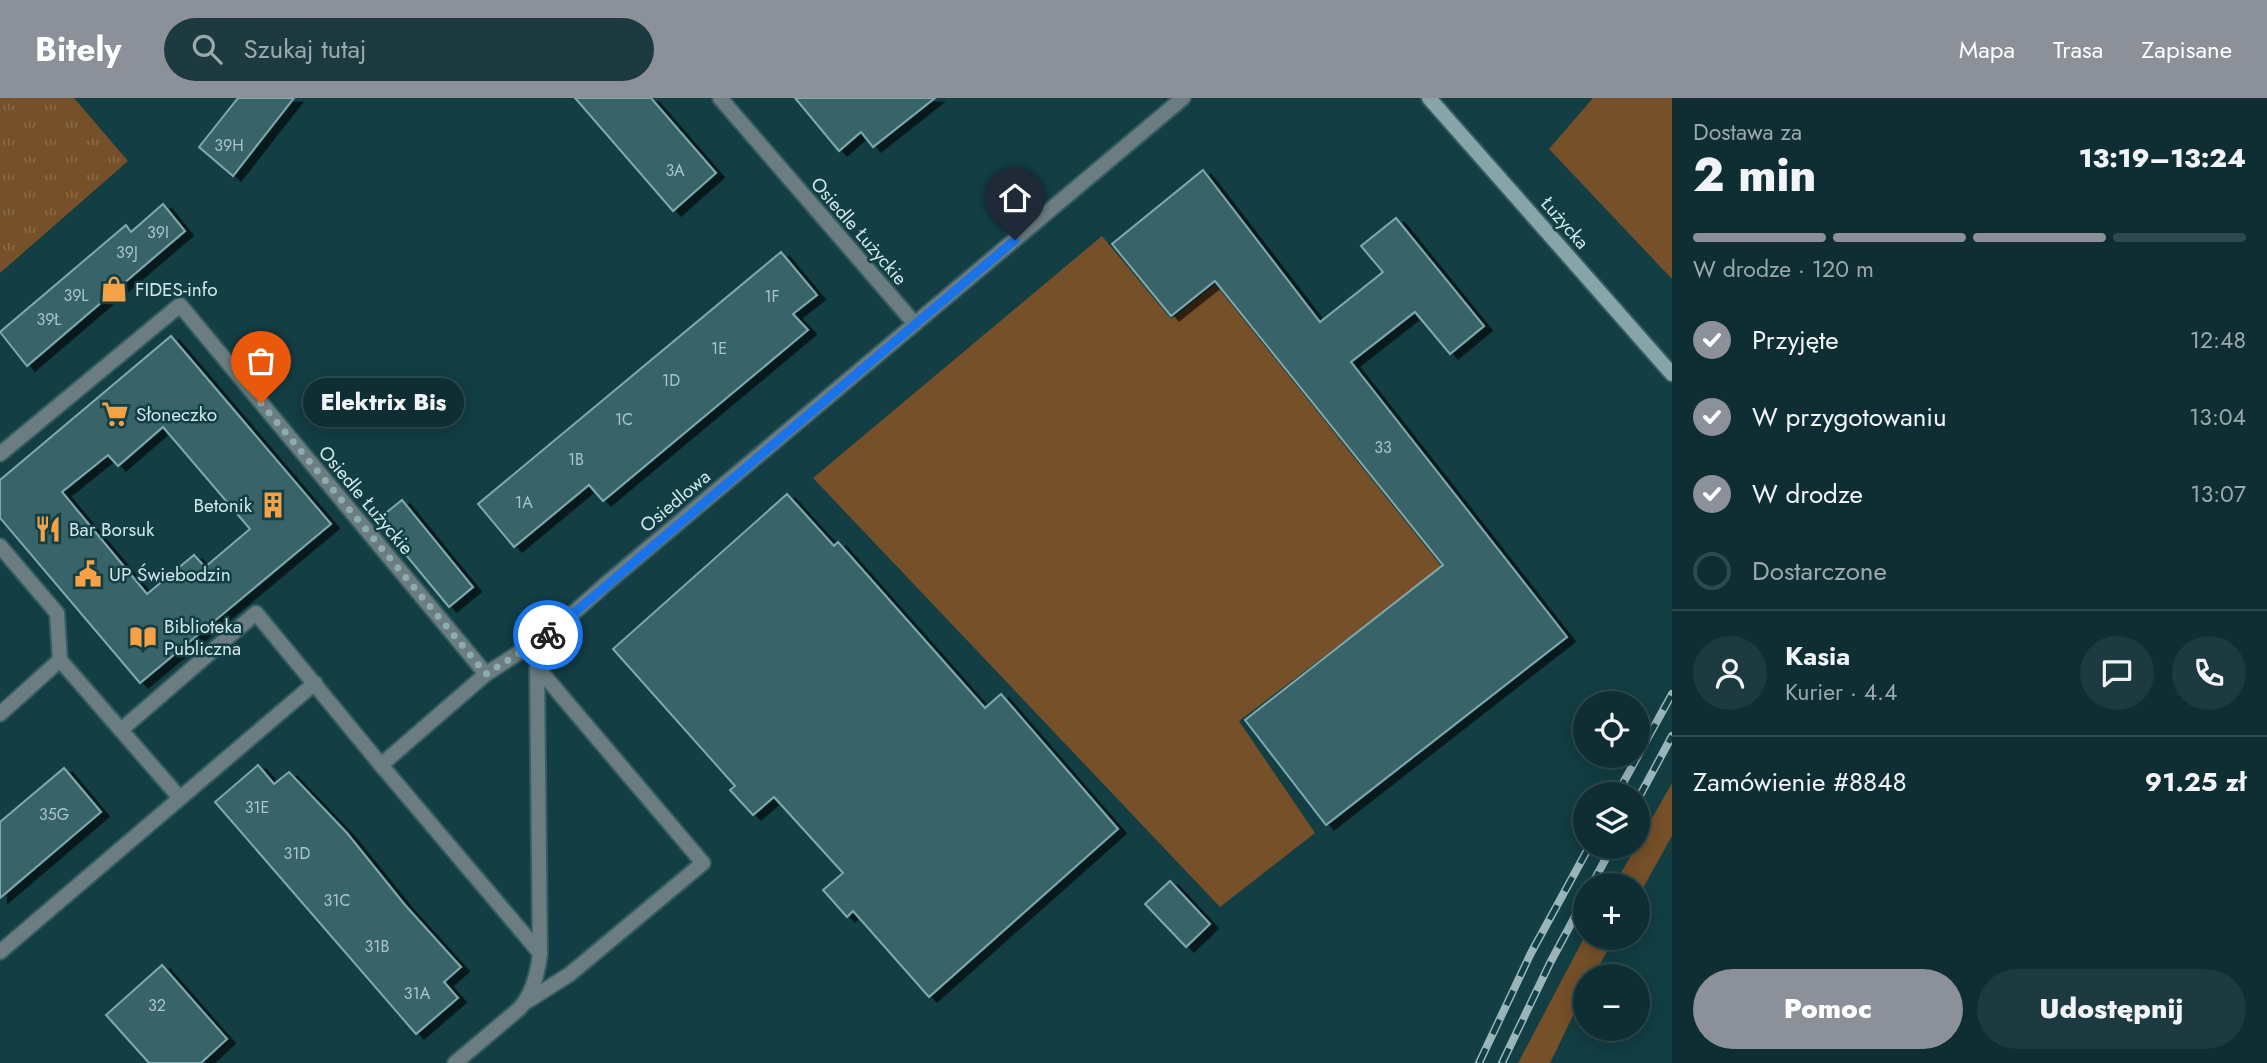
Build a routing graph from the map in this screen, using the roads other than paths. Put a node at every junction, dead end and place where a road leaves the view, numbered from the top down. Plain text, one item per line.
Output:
1 (720, 98) edge
2 (1182, 98) edge
3 (1429, 98) edge
4 (915, 324) junction
5 (1672, 374) edge
6 (0, 454) edge
7 (0, 546) edge
8 (552, 632) junction
9 (60, 660) junction
10 (537, 667) junction
11 (486, 674) junction
12 (315, 683) junction
13 (0, 714) edge
14 (121, 730) junction
15 (382, 765) junction
16 (180, 798) junction
17 (0, 952) edge
18 (540, 953) junction
19 (525, 1003) junction
20 (455, 1063) edge

1 - 4 street, Osiedle Łużyckie
2 - 4 street, Osiedlowa
3 - 5 street, Łużycka
4 - 8 street, Osiedlowa
6 - 11 street, Osiedle Łużyckie
7 - 9 street
8 - 10 street, Osiedlowa
8 - 11 street
9 - 13 street
9 - 14 street
10 - 18 street, Osiedlowa
10 - 19 street
11 - 15 street
12 - 14 street
12 - 15 street
12 - 16 street
14 - 16 street
15 - 18 street
16 - 17 street
18 - 19 street, Osiedlowa
19 - 20 street, Osiedlowa

